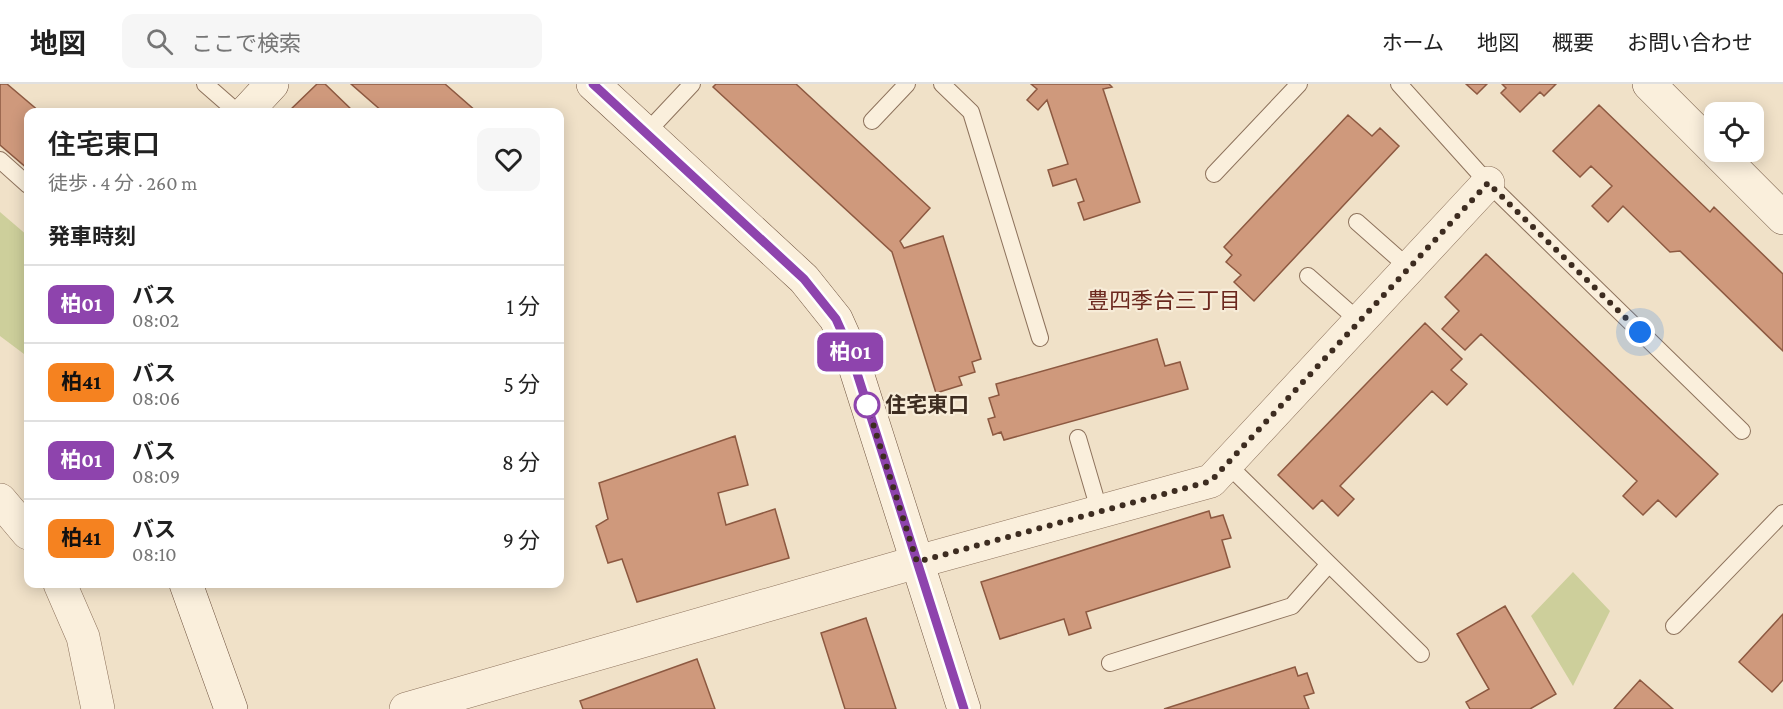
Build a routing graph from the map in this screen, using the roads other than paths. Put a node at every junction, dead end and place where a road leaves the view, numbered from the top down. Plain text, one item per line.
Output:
1 (205, 84) edge
2 (272, 84) edge
3 (593, 84) edge
4 (692, 84) edge
5 (907, 84) edge
6 (942, 84) edge
7 (1299, 84) edge
8 (1399, 84) edge
9 (1649, 84) edge
10 (232, 108) edge
11 (250, 108) edge
12 (872, 122) dead end
13 (646, 133) junction
14 (1704, 138) edge
15 (0, 160) edge
16 (1728, 162) edge
17 (1214, 174) dead end
18 (24, 181) edge
19 (1488, 183) junction
20 (1783, 218) edge
21 (1357, 222) dead end
22 (1409, 267) junction
23 (1308, 276) dead end
24 (1359, 321) junction
25 (1040, 338) dead end
26 (1742, 431) dead end
27 (1078, 438) dead end
28 (1227, 464) junction
29 (0, 500) edge
30 (1100, 513) junction
31 (1783, 513) edge
32 (24, 528) edge
33 (917, 562) junction
34 (1329, 564) junction
35 (62, 588) edge
36 (187, 588) edge
37 (1674, 626) dead end
38 (1421, 654) dead end
39 (1110, 663) dead end
40 (98, 709) edge
41 (231, 709) edge
42 (406, 709) edge
43 (964, 709) edge

1 - 10 lane
2 - 11 street
3 - 13 street
4 - 13 lane
5 - 12 lane
6 - 25 lane
7 - 17 lane
8 - 19 lane
9 - 14 street
13 - 33 street
15 - 18 lane
16 - 20 street
19 - 22 street
19 - 26 lane
21 - 22 lane
22 - 24 street
23 - 24 lane
24 - 28 street
27 - 30 lane
28 - 30 street
28 - 34 lane
29 - 32 street
30 - 33 street
31 - 37 lane
33 - 42 street
33 - 43 street
34 - 38 lane
34 - 39 lane
35 - 40 street
36 - 41 street

